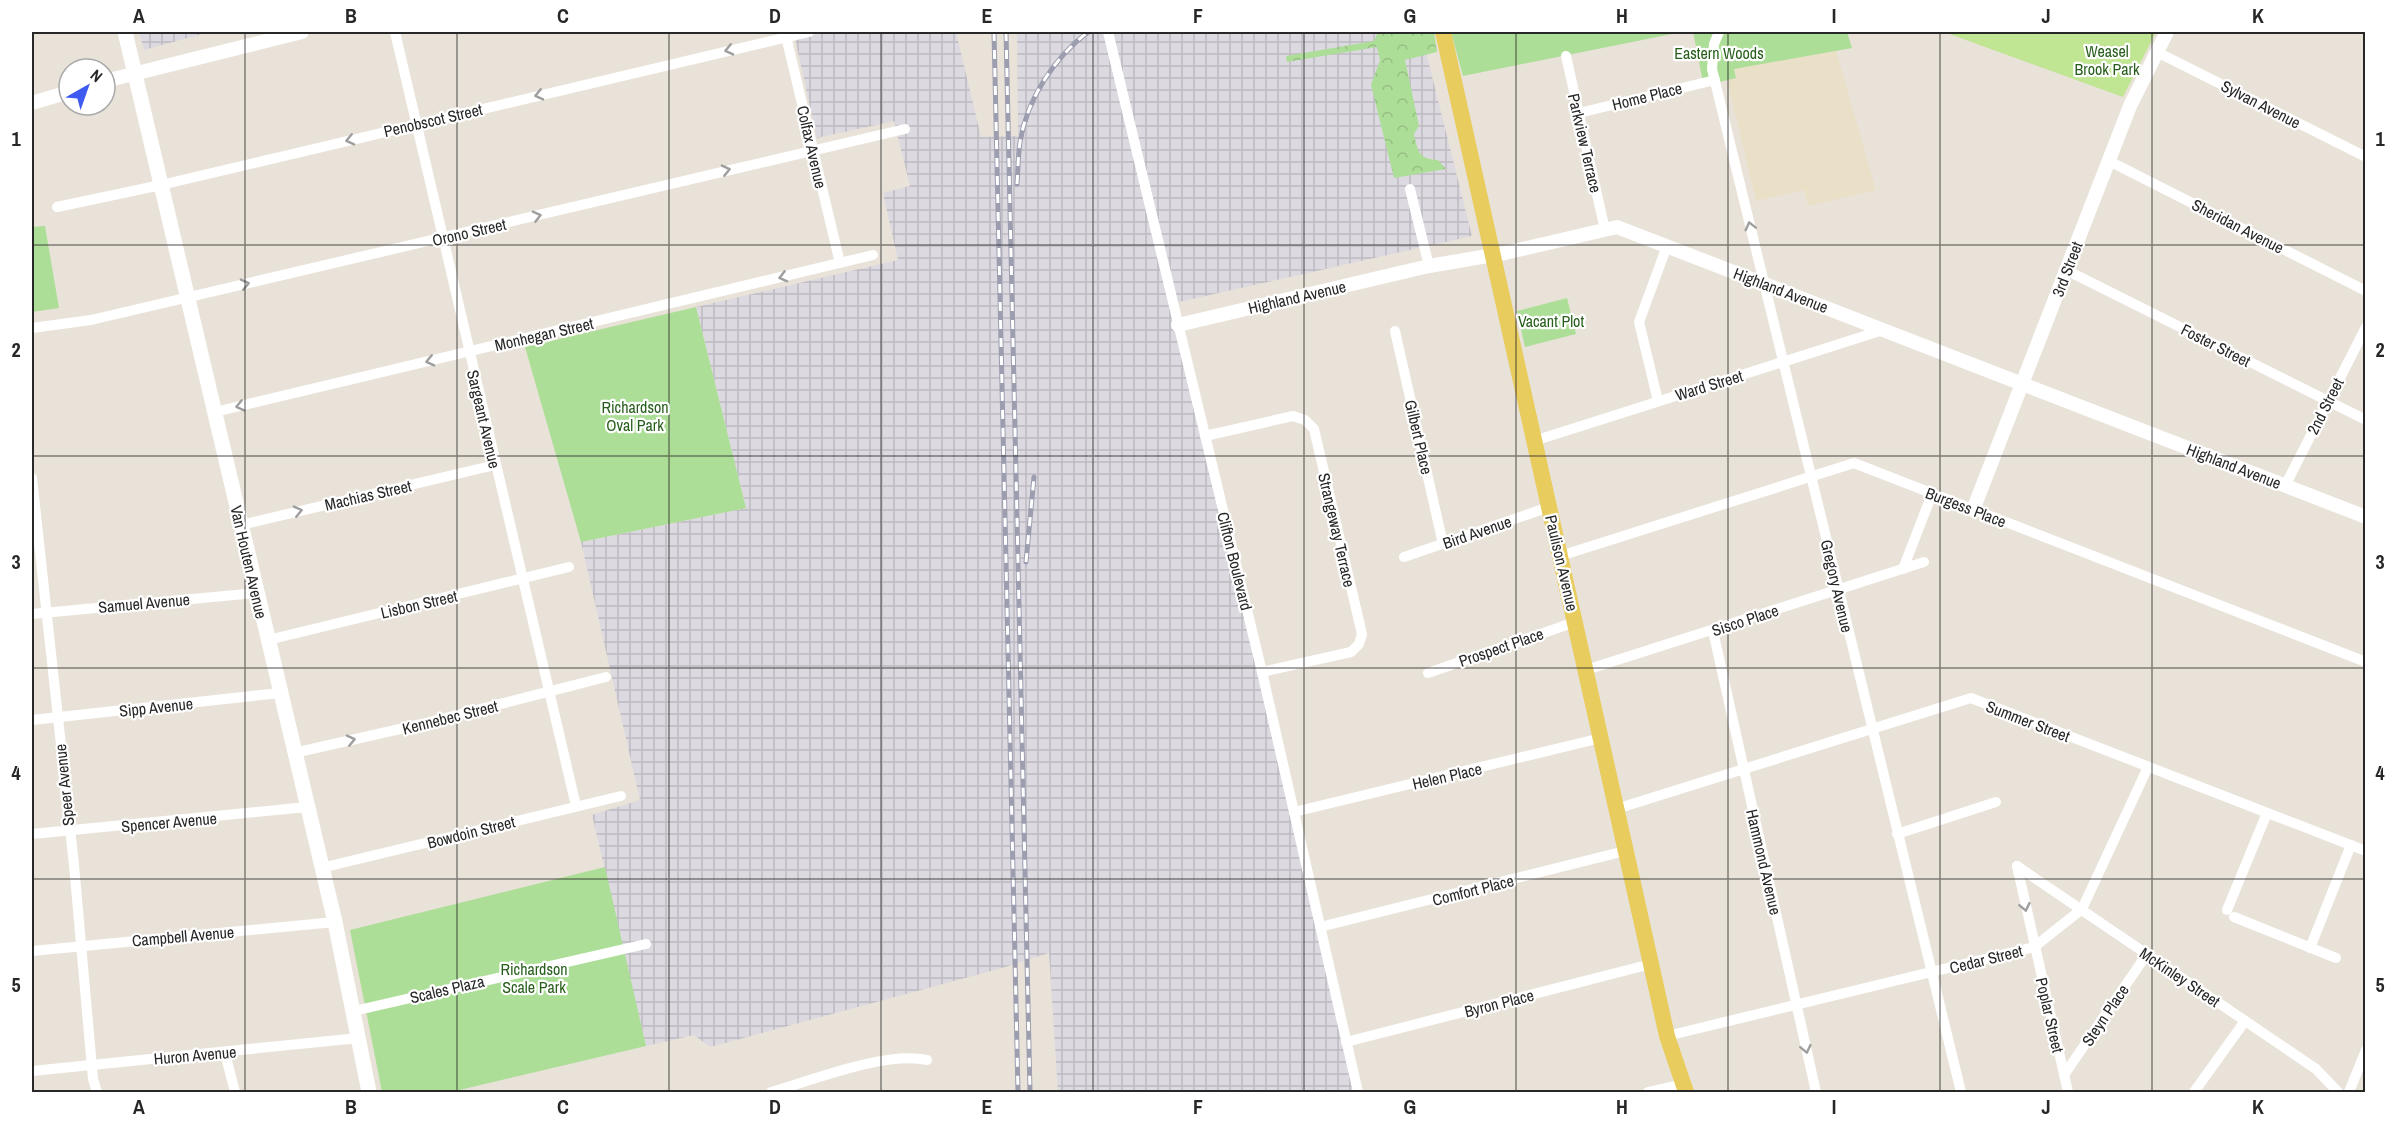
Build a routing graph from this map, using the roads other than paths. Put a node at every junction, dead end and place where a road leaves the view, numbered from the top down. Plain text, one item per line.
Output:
1 (125, 32) edge
2 (302, 32) edge
3 (394, 32) edge
4 (809, 32) edge
5 (1108, 32) edge
6 (1443, 32) edge
7 (1719, 32) edge
8 (2168, 32) edge
9 (786, 34) edge
10 (2157, 52) junction
11 (1566, 56) dead end
12 (134, 72) junction
13 (117, 77) edge
14 (1715, 80) junction
15 (57, 96) edge
16 (32, 103) edge
17 (1579, 113) junction
18 (416, 124) junction
19 (905, 129) dead end
20 (813, 150) junction
21 (2366, 157) edge
22 (2109, 160) junction
23 (161, 184) junction
24 (1410, 189) dead end
25 (57, 207) dead end
26 (1605, 230) junction
27 (441, 238) junction
28 (1667, 246) junction
29 (873, 255) dead end
30 (1491, 256) junction
31 (840, 263) junction
32 (1429, 266) junction
33 (2067, 270) junction
34 (1764, 283) junction
35 (2366, 291) edge
36 (188, 298) junction
37 (1178, 325) junction
38 (2366, 327) edge
39 (32, 328) edge
40 (1883, 330) junction
41 (1395, 331) dead end
42 (468, 352) junction
43 (1783, 362) junction
44 (2022, 383) junction
45 (1658, 401) junction
46 (2327, 401) junction
47 (215, 412) junction
48 (2366, 420) edge
49 (1205, 436) junction
50 (1534, 441) junction
51 (495, 465) junction
52 (1811, 476) junction
53 (32, 478) edge
54 (2285, 486) junction
55 (1932, 495) junction
56 (1550, 507) junction
57 (1972, 510) junction
58 (2366, 517) edge
59 (241, 525) junction
60 (1443, 543) junction
61 (1560, 556) junction
62 (1404, 557) dead end
63 (1924, 562) dead end
64 (569, 567) dead end
65 (1903, 569) junction
66 (522, 579) junction
67 (1839, 590) junction
68 (257, 593) junction
69 (45, 612) junction
70 (32, 614) edge
71 (1575, 622) junction
72 (1713, 631) junction
73 (268, 640) junction
74 (2366, 662) edge
75 (1586, 670) junction
76 (1262, 672) junction
77 (1428, 673) dead end
78 (606, 677) dead end
79 (549, 692) junction
80 (280, 693) junction
81 (57, 717) junction
82 (32, 720) edge
83 (1871, 729) junction
84 (1600, 738) junction
85 (294, 753) junction
86 (2148, 767) junction
87 (1743, 770) junction
88 (621, 796) dead end
89 (1996, 802) dead end
90 (576, 806) junction
91 (307, 807) junction
92 (1616, 809) junction
93 (1294, 812) junction
94 (2267, 813) junction
95 (69, 831) junction
96 (32, 834) edge
97 (1897, 834) junction
98 (2351, 845) junction
99 (2366, 850) edge
100 (1625, 851) junction
101 (2017, 866) joint
102 (321, 868) junction
103 (2082, 909) junction
104 (335, 922) junction
105 (1320, 927) junction
106 (646, 944) dead end
107 (80, 946) junction
108 (2034, 947) junction
109 (2310, 948) junction
110 (32, 951) edge
111 (2147, 954) junction
112 (2336, 958) dead end
113 (1651, 964) junction
114 (1931, 973) junction
115 (1796, 1005) junction
116 (354, 1011) junction
117 (2245, 1021) junction
118 (1667, 1036) junction
119 (359, 1038) junction
120 (1346, 1042) junction
121 (2366, 1050) edge
122 (225, 1053) junction
123 (927, 1060) dead end
124 (92, 1064) junction
125 (32, 1071) edge
126 (2064, 1075) junction
127 (1684, 1088) edge
128 (97, 1092) edge
129 (235, 1092) edge
130 (369, 1092) edge
131 (771, 1092) edge
132 (1358, 1092) edge
133 (1648, 1092) edge
134 (1816, 1092) edge
135 (1961, 1092) edge
136 (2068, 1092) edge
137 (2194, 1092) edge
138 (2338, 1092) edge
139 (2349, 1092) edge

1 - 12 main road, Van Houten Avenue
2 - 12 street
3 - 18 street, Sargeant Avenue
4 - 9 street, Penobscot Street
5 - 37 street, Clifton Boulevard
6 - 30 main road, Paulison Avenue
7 - 14 street, Gregory Avenue
8 - 10 street, 3rd Street
9 -> 18 street, Penobscot Street
9 - 20 street, Colfax Avenue
10 - 21 street, Sylvan Avenue
10 - 22 street, 3rd Street
11 - 17 street, Parkview Terrace
12 - 13 street
12 - 23 main road, Van Houten Avenue
14 - 17 street, Home Place
34 -> 14 street, Gregory Avenue
15 - 16 street
17 - 26 street, Parkview Terrace
18 -> 23 street, Penobscot Street
18 - 27 street, Sargeant Avenue
19 - 20 street, Orono Street
27 -> 20 street, Orono Street
20 - 31 street, Colfax Avenue
22 - 33 street, 3rd Street
22 - 35 street, Sheridan Avenue
23 - 25 street, Penobscot Street
23 - 36 main road, Van Houten Avenue
24 - 32 street
26 - 28 street, Highland Avenue
26 - 30 street, Highland Avenue
36 -> 27 street, Orono Street
27 - 42 street, Sargeant Avenue
28 - 34 street, Highland Avenue
28 - 45 street
29 - 31 street, Monhegan Street
30 - 32 street, Highland Avenue
30 - 50 main road, Paulison Avenue
31 -> 42 street, Monhegan Street
32 - 37 street, Highland Avenue
33 - 44 street, 3rd Street
33 - 46 street, Foster Street
34 - 40 street, Highland Avenue
34 - 43 street, Gregory Avenue
36 - 39 street, Orono Street
36 - 47 main road, Van Houten Avenue
37 - 49 street, Clifton Boulevard
38 - 46 street, 2nd Street
40 - 43 street, Ward Street
40 - 44 street, Highland Avenue
41 - 60 street, Gilbert Place
42 -> 47 street, Monhegan Street
42 - 51 street, Sargeant Avenue
43 - 45 street, Ward Street
43 - 52 street, Gregory Avenue
44 - 54 street, Highland Avenue
44 - 57 street, 3rd Street
45 - 50 street, Ward Street
46 - 48 street, Foster Street
46 - 54 street, 2nd Street
47 - 59 main road, Van Houten Avenue
49 - 76 street, Clifton Boulevard
49 - 76 street, Strangeway Terrace
50 - 56 main road, Paulison Avenue
59 -> 51 street, Machias Street
51 - 66 street, Sargeant Avenue
52 - 55 street, Burgess Place
52 - 61 street, Burgess Place
52 - 67 street, Gregory Avenue
53 - 69 street, Speer Avenue
54 - 58 street, Highland Avenue
55 - 57 street, Burgess Place
55 - 65 street
56 - 60 street, Bird Avenue
56 - 61 main road, Paulison Avenue
57 - 74 street, Burgess Place
59 - 68 main road, Van Houten Avenue
60 - 62 street, Bird Avenue
61 - 71 main road, Paulison Avenue
63 - 65 street, Sisco Place
64 - 66 street, Lisbon Street
65 - 67 street, Sisco Place
66 - 73 street, Lisbon Street
66 - 79 street, Sargeant Avenue
67 - 72 street, Sisco Place
67 - 83 street, Gregory Avenue
68 - 69 street, Samuel Avenue
68 - 73 main road, Van Houten Avenue
69 - 70 street, Samuel Avenue
69 - 81 street, Speer Avenue
71 - 75 main road, Paulison Avenue
71 - 77 street, Prospect Place
72 - 75 street, Sisco Place
72 - 87 street, Hammond Avenue
73 - 80 main road, Van Houten Avenue
75 - 84 main road, Paulison Avenue
76 - 93 street, Clifton Boulevard
78 - 79 street, Kennebec Street
85 -> 79 street, Kennebec Street
79 - 90 street, Sargeant Avenue
80 - 81 street, Sipp Avenue
80 - 85 main road, Van Houten Avenue
81 - 82 street, Sipp Avenue
81 - 95 street, Speer Avenue
83 - 86 street, Summer Street
83 - 87 street, Summer Street
83 - 97 street, Gregory Avenue
84 - 92 main road, Paulison Avenue
84 - 93 street, Helen Place
85 - 91 main road, Van Houten Avenue
86 - 94 street, Summer Street
86 - 103 street, Cedar Street
87 - 92 street, Summer Street
87 - 115 street, Hammond Avenue
88 - 90 street, Bowdoin Street
89 - 97 street
90 - 102 street, Bowdoin Street
91 - 95 street, Spencer Avenue
91 - 102 main road, Van Houten Avenue
92 - 100 main road, Paulison Avenue
93 - 105 street, Clifton Boulevard
94 - 98 street, Summer Street
94 - 109 street
95 - 96 street, Spencer Avenue
95 - 107 street, Speer Avenue
97 - 114 street, Gregory Avenue
98 - 99 street, Summer Street
98 - 109 street
100 - 105 street, Comfort Place
100 - 113 main road, Paulison Avenue
101 - 103 street, McKinley Street
101 -> 108 street, Poplar Street
102 - 104 main road, Van Houten Avenue
103 - 108 street, Cedar Street
103 - 111 street, McKinley Street
104 - 107 street, Campbell Avenue
104 - 116 main road, Van Houten Avenue
105 - 120 street, Clifton Boulevard
106 - 116 street, Scales Plaza
107 - 110 street, Campbell Avenue
107 - 124 street, Speer Avenue
108 - 114 street, Cedar Street
108 - 126 street, Poplar Street
109 - 112 street
111 - 117 street, McKinley Street
111 - 126 street, Steyn Place
113 - 118 main road, Paulison Avenue
113 - 120 street, Byron Place
114 - 115 street, Cedar Street
114 - 135 street, Gregory Avenue
115 - 118 street, Cedar Street
115 -> 134 street, Hammond Avenue
116 - 119 main road, Van Houten Avenue
117 - 137 street
117 - 138 street, McKinley Street
118 - 127 main road, Paulison Avenue
119 - 122 street, Huron Avenue
119 - 130 main road, Van Houten Avenue
120 - 132 street, Clifton Boulevard
121 - 139 street
122 - 124 street, Huron Avenue
122 - 129 street
123 - 131 street
124 - 125 street, Huron Avenue
124 - 128 street, Speer Avenue
126 - 136 street, Poplar Street
127 - 133 street

